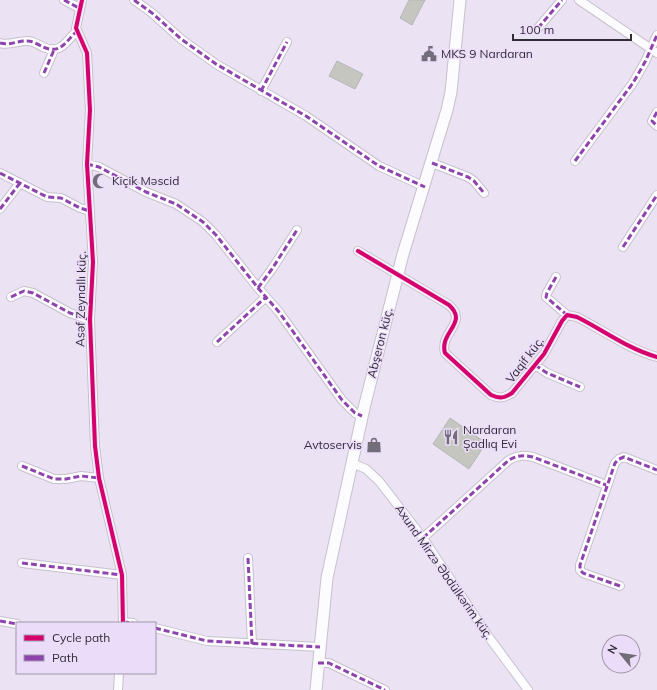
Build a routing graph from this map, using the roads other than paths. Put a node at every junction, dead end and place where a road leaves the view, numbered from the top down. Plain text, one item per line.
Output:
1 (64, 0) edge
2 (134, 0) edge
3 (460, 0) edge
4 (562, 0) edge
5 (580, 0) edge
6 (80, 4) edge
7 (538, 28) dead end
8 (77, 31) junction
9 (657, 35) edge
10 (287, 42) dead end
11 (1, 46) edge
12 (54, 50) junction
13 (654, 51) edge
14 (44, 73) dead end
15 (262, 91) junction
16 (657, 112) edge
17 (657, 126) edge
18 (575, 161) dead end
19 (87, 164) junction
20 (432, 164) junction
21 (0, 173) edge
22 (20, 183) junction
23 (424, 187) junction
24 (484, 193) dead end
25 (657, 194) edge
26 (0, 209) edge
27 (90, 211) junction
28 (297, 230) dead end
29 (623, 247) dead end
30 (358, 252) dead end
31 (398, 274) junction
32 (556, 277) dead end
33 (258, 288) junction
34 (11, 297) dead end
35 (266, 297) junction
36 (567, 315) junction
37 (90, 320) junction
38 (217, 342) dead end
39 (657, 357) edge
40 (534, 365) junction
41 (580, 387) dead end
42 (362, 416) junction
43 (352, 463) junction
44 (22, 466) dead end
45 (657, 470) edge
46 (99, 478) junction
47 (606, 485) junction
48 (423, 538) junction
49 (248, 558) dead end
50 (22, 563) dead end
51 (122, 575) junction
52 (620, 586) dead end
53 (0, 621) edge
54 (123, 622) edge
55 (16, 624) edge
56 (156, 628) edge
57 (252, 644) junction
58 (320, 647) junction
59 (318, 662) junction
60 (119, 674) edge
61 (118, 690) edge
62 (316, 690) edge
63 (385, 690) edge
64 (528, 690) edge

1 - 6 street
2 - 15 street
3 - 20 main road, Abşeron küç.
4 - 7 street
5 - 13 street
6 - 8 street, Asəf Zeynallı küç.
8 - 12 street
8 - 19 street, Asəf Zeynallı küç.
9 - 13 street
10 - 15 street
11 - 12 street
12 - 14 street
13 - 18 street
15 - 23 street
16 - 17 street
19 - 27 street, Asəf Zeynallı küç.
19 - 33 street
20 - 23 main road, Abşeron küç.
20 - 24 street
21 - 22 street
22 - 26 street
22 - 27 street
23 - 31 main road, Abşeron küç.
25 - 29 street
27 - 37 street, Asəf Zeynallı küç.
28 - 33 street
30 - 31 street
31 - 40 street, Vaqif küç.
31 - 42 main road, Abşeron küç.
32 - 36 street
33 - 35 street
34 - 37 street
35 - 38 street
35 - 42 street
36 - 39 street
36 - 40 street, Vaqif küç.
37 - 46 street, Asəf Zeynallı küç.
40 - 41 street
42 - 43 main road, Abşeron küç.
43 - 48 street, Axund Mirzə Əbdülkərim küç.
43 - 58 main road, Abşeron küç.
44 - 46 street
45 - 47 street
46 - 51 street, Asəf Zeynallı küç.
47 - 48 street
47 - 52 street
48 - 64 street, Axund Mirzə Əbdülkərim küç.
49 - 57 street
50 - 51 street
51 - 54 street, Asəf Zeynallı küç.
53 - 55 street
56 - 57 street
57 - 58 street
58 - 59 main road, Abşeron küç.
59 - 62 main road, Abşeron küç.
59 - 63 street
60 - 61 street

